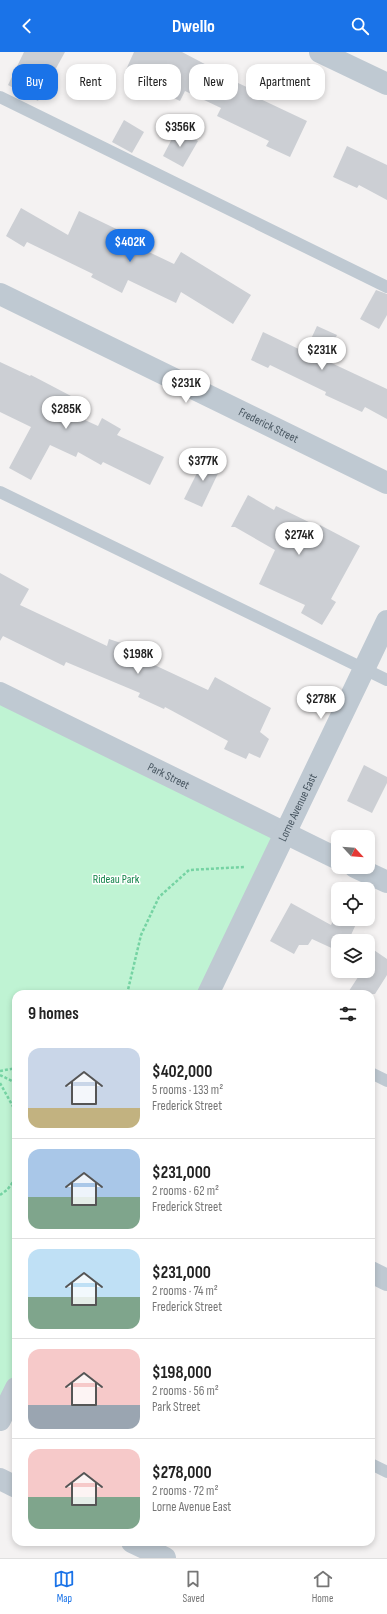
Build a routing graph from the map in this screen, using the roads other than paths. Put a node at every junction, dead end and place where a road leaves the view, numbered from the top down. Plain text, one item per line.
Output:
1 (320, 52) edge
2 (387, 84) edge
3 (0, 97) edge
4 (387, 287) edge
5 (0, 294) edge
6 (387, 482) edge
7 (0, 492) edge
8 (387, 621) edge
9 (364, 668) junction
10 (387, 680) edge
11 (0, 693) edge
12 (286, 834) junction
13 (331, 856) edge
14 (370, 874) edge
15 (387, 882) edge
16 (212, 990) edge
17 (375, 1075) edge
18 (387, 1081) edge
19 (375, 1274) edge
20 (387, 1280) edge
21 (12, 1396) edge
22 (0, 1420) edge
23 (375, 1466) edge
24 (387, 1472) edge
25 (0, 1479) edge
26 (12, 1485) edge
27 (140, 1546) edge
28 (165, 1558) edge

1 - 2 street
3 - 4 lane
5 - 6 street, Frederick Street
7 - 9 lane
8 - 9 street, Lorne Avenue East
9 - 10 lane
9 - 12 street, Lorne Avenue East
11 - 12 street, Park Street
12 - 13 street, Park Street
12 - 16 street, Lorne Avenue East
14 - 15 street
17 - 18 lane
19 - 20 street
21 - 22 street
23 - 24 lane
25 - 26 street
27 - 28 street

